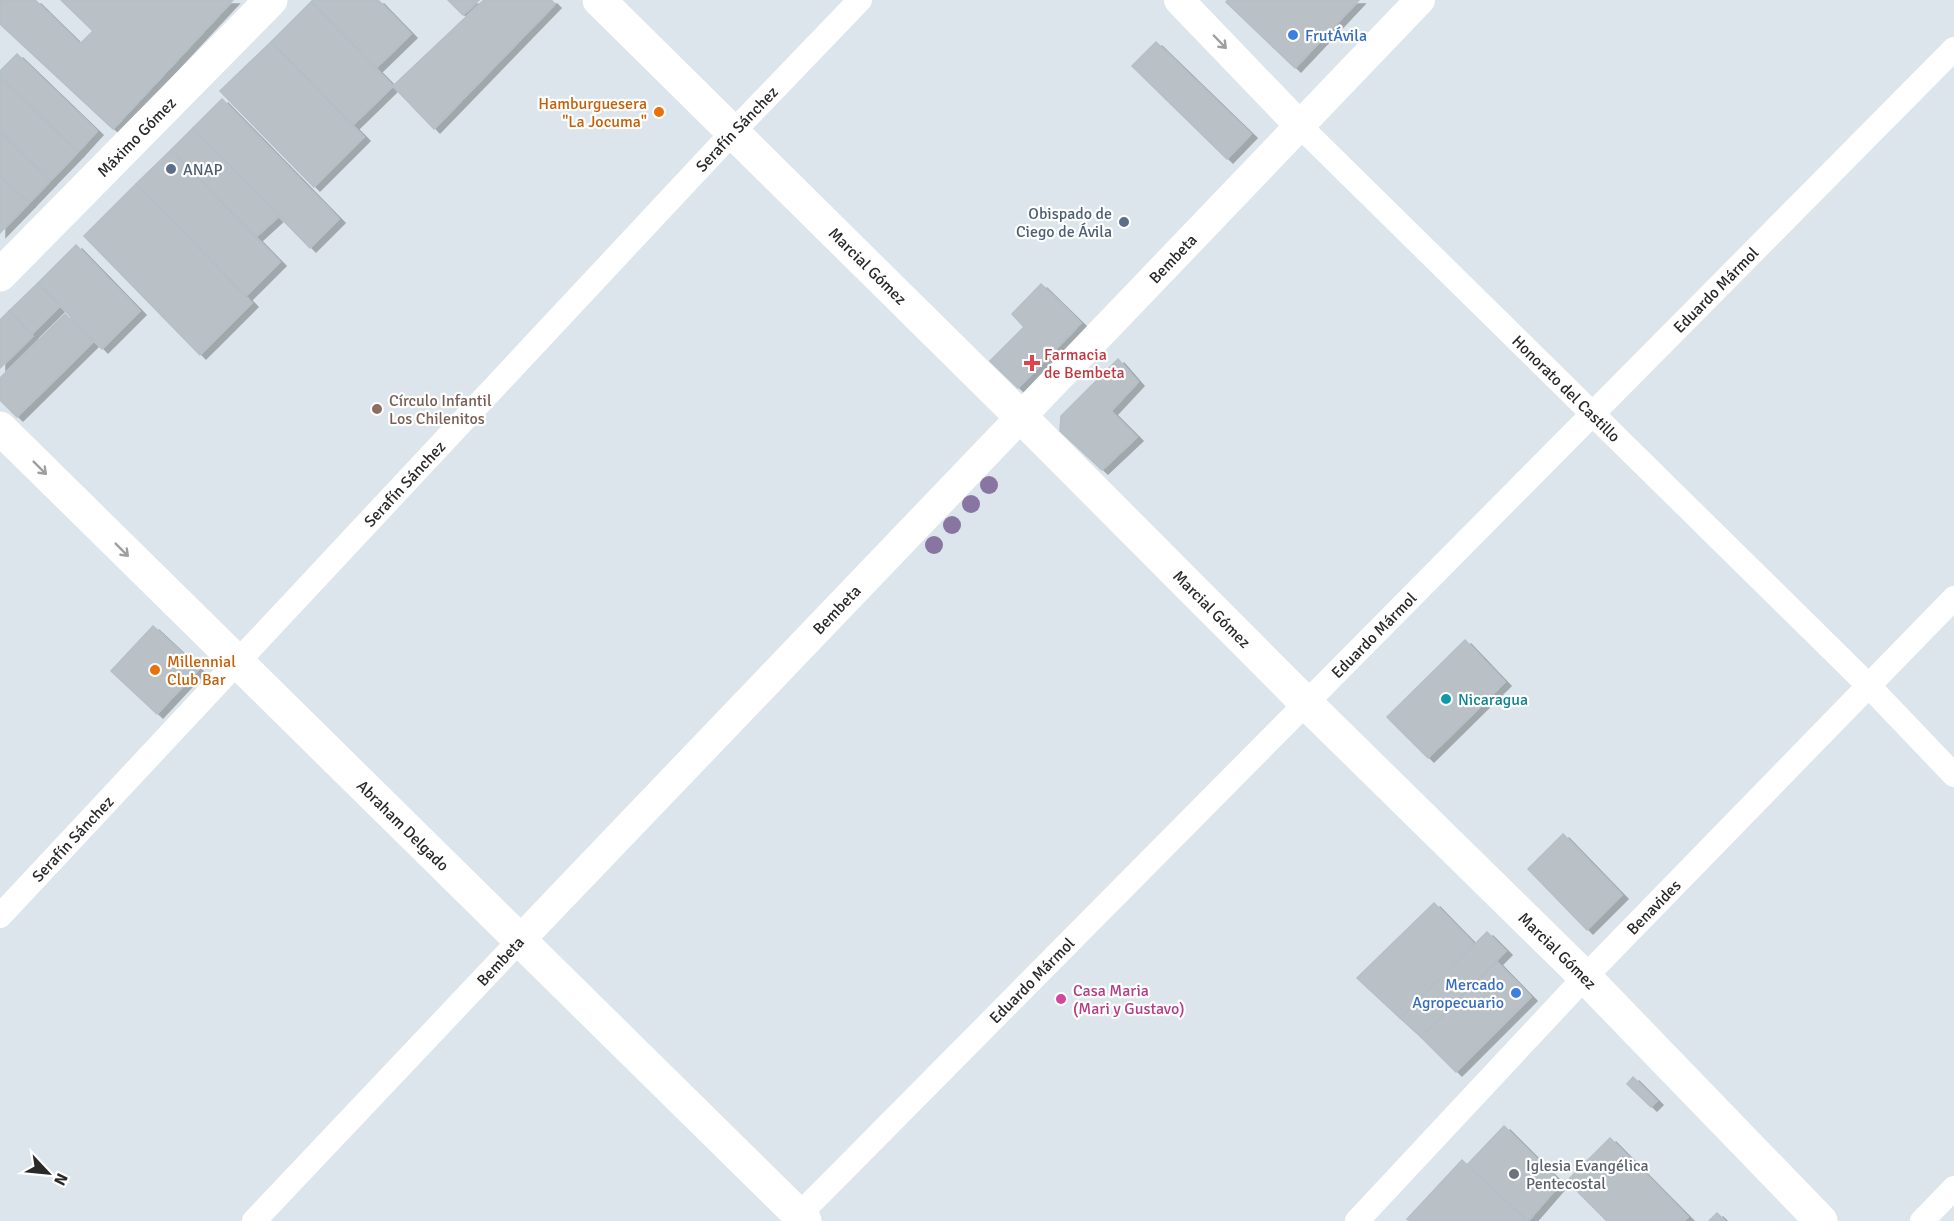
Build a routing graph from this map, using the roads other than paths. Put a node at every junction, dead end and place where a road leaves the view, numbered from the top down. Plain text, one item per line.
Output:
1 (271, 0) edge
2 (599, 0) edge
3 (860, 0) edge
4 (1179, 0) edge
5 (1420, 0) edge
6 (1954, 50) edge
7 (1300, 126) junction
8 (733, 132) junction
9 (0, 275) edge
10 (1594, 414) junction
11 (1022, 417) junction
12 (0, 429) edge
13 (1954, 598) edge
14 (237, 664) junction
15 (1868, 685) junction
16 (1307, 704) junction
17 (1954, 775) edge
18 (0, 916) edge
19 (519, 941) junction
20 (1585, 977) junction
21 (1954, 1188) edge
22 (799, 1219) edge
23 (254, 1221) edge
24 (1358, 1221) edge
25 (1821, 1221) edge
26 (1922, 1221) edge

1 - 9 main road, Máximo Gómez
2 - 8 main road, Marcial Gómez
3 - 8 street, Serafín Sánchez
4 -> 7 street, Honorato del Castillo
5 - 7 street, Bembeta
6 - 10 street, Eduardo Mármol
7 - 10 street, Honorato del Castillo
7 - 11 street, Bembeta
8 - 11 main road, Marcial Gómez
8 - 14 street, Serafín Sánchez
10 - 15 street, Honorato del Castillo
10 - 16 street, Eduardo Mármol
11 - 16 main road, Marcial Gómez
11 - 19 street, Bembeta
12 -> 14 main road, Abraham Delgado
13 - 15 street, Benavides
14 - 18 street, Serafín Sánchez
14 - 19 main road, Abraham Delgado
15 - 17 street, Honorato del Castillo
15 - 20 street, Benavides
16 - 20 main road, Marcial Gómez
16 - 22 street, Eduardo Mármol
19 - 22 main road, Abraham Delgado
19 - 23 street, Bembeta
20 - 24 street, Benavides
20 - 25 main road, Marcial Gómez
21 - 26 street

